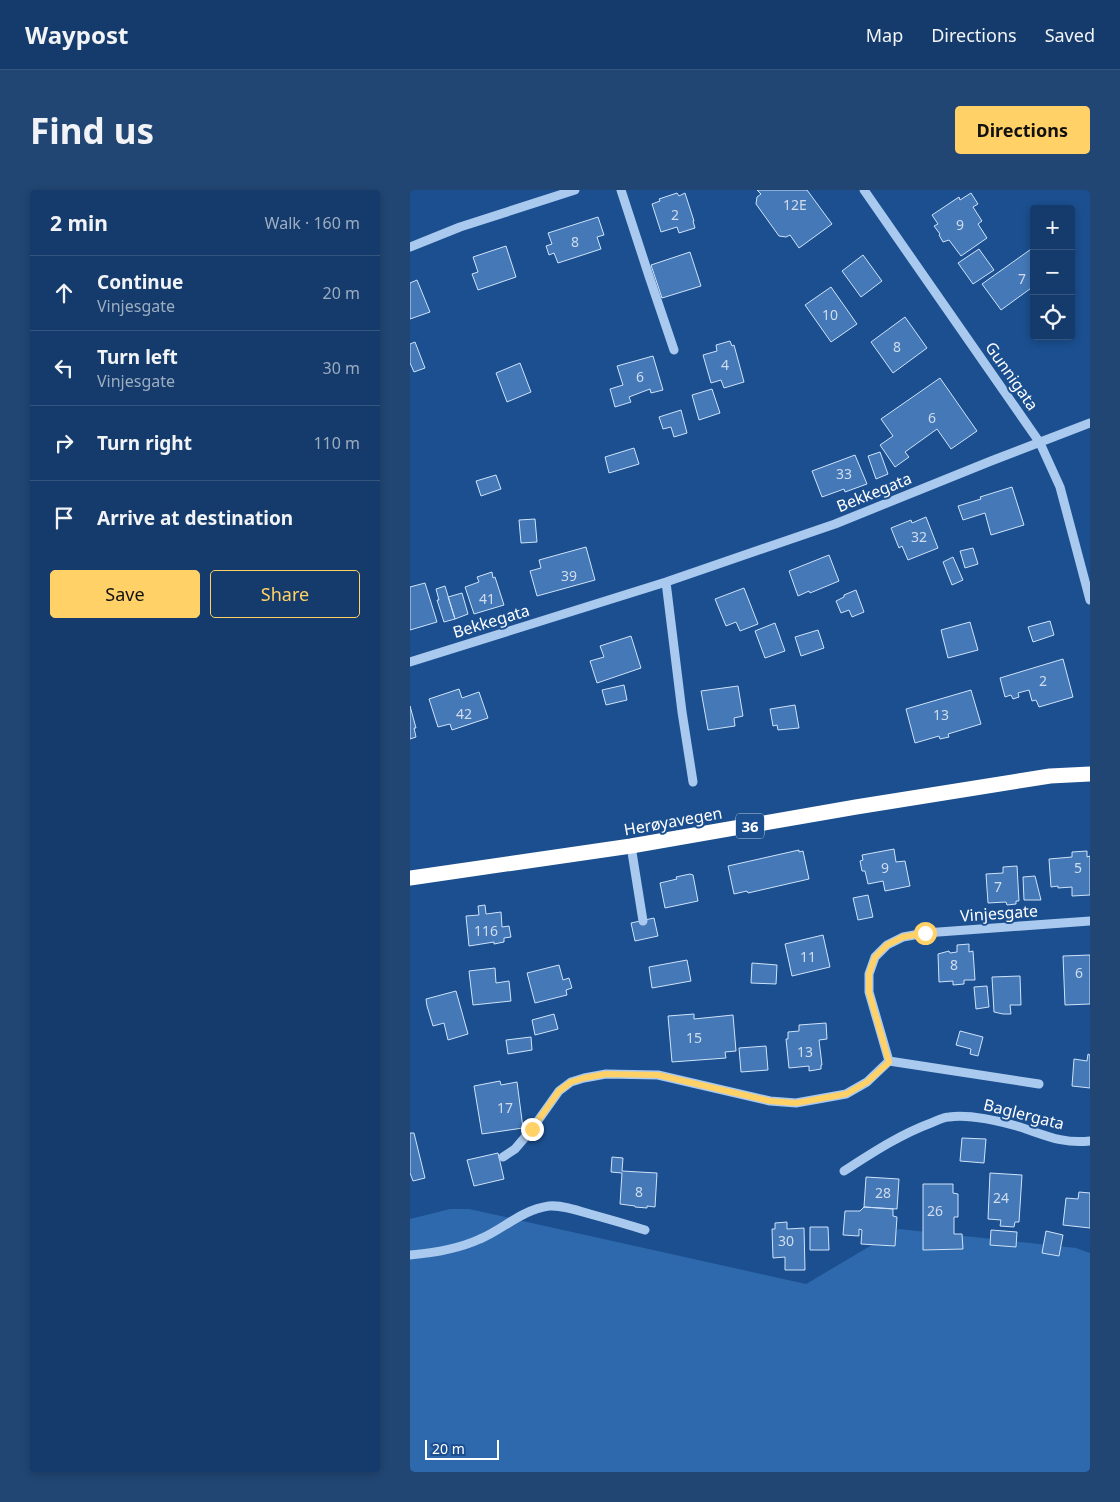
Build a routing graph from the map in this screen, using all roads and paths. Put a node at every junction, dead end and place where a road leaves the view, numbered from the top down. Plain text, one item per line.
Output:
1 (575, 190) edge
2 (621, 190) edge
3 (864, 190) edge
4 (410, 247) edge
5 (674, 350) dead end
6 (1090, 423) edge
7 (1040, 443) junction
8 (666, 582) junction
9 (1090, 600) edge
10 (410, 662) edge
11 (1090, 774) edge
12 (693, 782) dead end
13 (631, 846) junction
14 (410, 878) edge
15 (643, 920) dead end
16 (1090, 921) edge
17 (889, 1062) junction
18 (1040, 1084) dead end
19 (1090, 1141) edge
20 (503, 1157) dead end
21 (844, 1171) dead end
22 (645, 1230) dead end
23 (410, 1255) edge

1 - 4 street
2 - 5 street
3 - 7 street, Gunnigata
6 - 7 street, Bekkegata
7 - 8 street, Bekkegata
7 - 9 street, Gunnigata
8 - 10 street, Bekkegata
8 - 12 street
11 - 13 highway, Herøyavegen / 36
13 - 14 highway, Herøyavegen / 36
13 - 15 street
16 - 17 street, Vinjesgate
17 - 18 street
17 - 20 street
19 - 21 street, Baglergata
22 - 23 street

